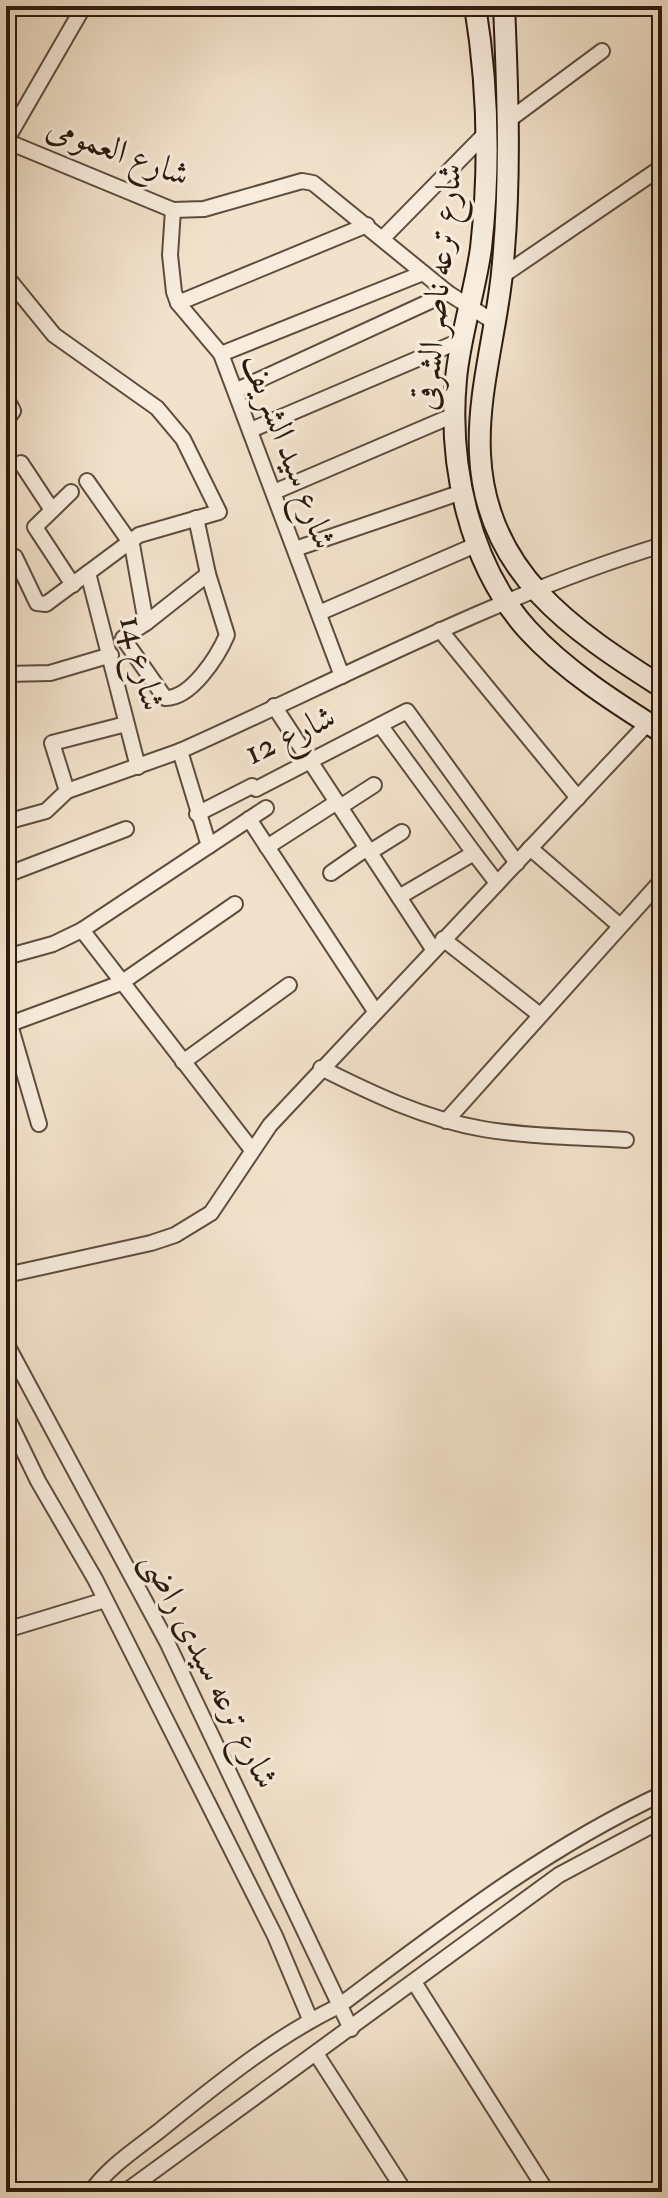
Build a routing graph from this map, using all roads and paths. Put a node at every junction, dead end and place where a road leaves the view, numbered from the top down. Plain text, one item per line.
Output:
1 (84, 6) edge
2 (475, 6) edge
3 (504, 6) edge
4 (602, 51) dead end
5 (509, 120) junction
6 (486, 133) junction
7 (6, 141) edge
8 (662, 167) edge
9 (173, 210) junction
10 (367, 225) junction
11 (383, 238) junction
12 (423, 273) junction
13 (6, 276) edge
14 (502, 276) junction
15 (448, 293) junction
16 (178, 303) junction
17 (470, 307) junction
18 (494, 322) junction
19 (462, 340) junction
20 (221, 354) junction
21 (237, 390) junction
22 (6, 397) edge
23 (454, 415) junction
24 (6, 421) edge
25 (251, 430) junction
26 (21, 463) dead end
27 (87, 481) dead end
28 (71, 492) dead end
29 (274, 492) junction
30 (462, 492) junction
31 (52, 510) junction
32 (196, 518) junction
33 (130, 540) junction
34 (478, 544) junction
35 (662, 545) edge
36 (295, 549) junction
37 (6, 553) edge
38 (88, 573) junction
39 (208, 574) junction
40 (73, 585) junction
41 (535, 591) junction
42 (507, 603) junction
43 (319, 613) junction
44 (146, 623) junction
45 (440, 630) junction
46 (111, 655) junction
47 (6, 674) edge
48 (342, 676) junction
49 (662, 687) edge
50 (274, 706) junction
51 (126, 724) junction
52 (380, 725) junction
53 (655, 727) edge
54 (180, 751) junction
55 (310, 761) junction
56 (138, 767) junction
57 (374, 785) dead end
58 (67, 791) junction
59 (578, 798) junction
60 (339, 804) junction
61 (266, 808) dead end
62 (197, 814) junction
63 (249, 819) junction
64 (6, 822) edge
65 (126, 829) dead end
66 (402, 832) dead end
67 (209, 846) junction
68 (267, 847) junction
69 (530, 848) junction
70 (368, 850) junction
71 (474, 853) junction
72 (517, 863) junction
73 (331, 873) dead end
74 (6, 875) edge
75 (662, 880) edge
76 (497, 883) junction
77 (399, 897) junction
78 (235, 904) dead end
79 (619, 925) junction
80 (82, 930) junction
81 (438, 944) junction
82 (6, 957) edge
83 (121, 983) junction
84 (289, 985) dead end
85 (375, 1011) junction
86 (540, 1015) junction
87 (9, 1028) edge
88 (183, 1062) junction
89 (321, 1068) junction
90 (446, 1121) junction
91 (39, 1124) dead end
92 (626, 1140) dead end
93 (252, 1150) junction
94 (6, 1275) edge
95 (6, 1343) edge
96 (6, 1415) edge
97 (105, 1600) junction
98 (6, 1630) edge
99 (662, 1794) edge
100 (662, 1820) edge
101 (414, 1982) junction
102 (339, 2006) junction
103 (310, 2019) junction
104 (351, 2029) junction
105 (317, 2055) junction
106 (91, 2192) edge
107 (125, 2192) edge
108 (405, 2192) edge
109 (547, 2192) edge

1 - 7 street
2 - 6 street, شارع ترعه ناصر الشرقى
3 - 5 street, شارع ترعه ناصر الشرقى
4 - 5 street
5 - 14 street, شارع ترعه ناصر الشرقى
6 - 11 street
6 - 17 street, شارع ترعه ناصر الشرقى
7 - 9 street, شارع العمومى
8 - 14 street
9 - 10 street, شارع العمومى
9 - 16 street, شارع سيد الشريف
10 - 11 street
10 - 16 street
11 - 12 street
12 - 15 street
12 - 20 street
13 - 32 street
14 - 18 street, شارع ترعه ناصر الشرقى
15 - 17 street
15 - 21 street
16 - 20 street, شارع سيد الشريف
17 - 18 street
17 - 19 street, شارع ترعه ناصر الشرقى
18 - 41 street, شارع ترعه ناصر الشرقى
19 - 23 street, شارع ترعه ناصر الشرقى
19 - 25 street
20 - 21 street, شارع سيد الشريف
21 - 25 street, شارع سيد الشريف
22 - 24 street
23 - 29 street
23 - 30 street, شارع ترعه ناصر الشرقى
25 - 29 street, شارع سيد الشريف
26 - 31 street
27 - 33 street
28 - 31 street
29 - 36 street, شارع سيد الشريف
30 - 34 street, شارع ترعه ناصر الشرقى
30 - 36 street
31 - 40 street
32 - 33 street
32 - 39 street
33 - 38 street
33 - 44 street
34 - 42 street, شارع ترعه ناصر الشرقى
34 - 43 street
35 - 41 street
36 - 43 street, شارع سيد الشريف
37 - 40 street
38 - 40 street
38 - 46 street, شارع 14
39 - 44 street
39 - 44 street
41 - 42 street
41 - 49 street, شارع ترعه ناصر الشرقى
42 - 45 street
42 - 53 street, شارع ترعه ناصر الشرقى
43 - 48 street, شارع سيد الشريف
45 - 48 street
45 - 59 street
46 - 47 street
46 - 51 street, شارع 14
48 - 50 street
50 - 54 street
50 - 55 street
51 - 56 street, شارع 14
51 - 58 street
52 - 55 street, شارع 12
52 - 71 street
52 - 72 street, شارع 12
53 - 59 street
54 - 56 street
54 - 62 street
55 - 60 street
55 - 62 street, شارع 12
56 - 58 street
57 - 60 street
58 - 64 street
59 - 69 street
60 - 68 street
60 - 70 street
61 - 63 street
62 - 67 street
63 - 67 street
63 - 68 street
65 - 74 street
66 - 70 street
67 - 80 street
68 - 85 street
69 - 72 street
69 - 79 street
70 - 73 street
70 - 77 street
71 - 76 street
71 - 77 street
72 - 76 street
75 - 79 street
76 - 81 street
77 - 81 street
78 - 83 street
79 - 86 street
80 - 82 street
80 - 83 street
81 - 85 street
81 - 86 street
83 - 87 street
83 - 88 street
84 - 88 street
85 - 89 street
86 - 90 street
87 - 91 street
88 - 93 street
89 - 90 street
89 - 93 street
90 - 92 street
93 - 94 street
95 - 102 street, شارع ترعه سيدى راضى
96 - 97 street
97 - 98 street
97 - 103 street
99 - 102 street
100 - 101 street
101 - 104 street
101 - 109 street
102 - 103 street
102 - 104 street, شارع ترعه سيدى راضى
103 - 106 street
104 - 105 street
105 - 107 street
105 - 108 street

